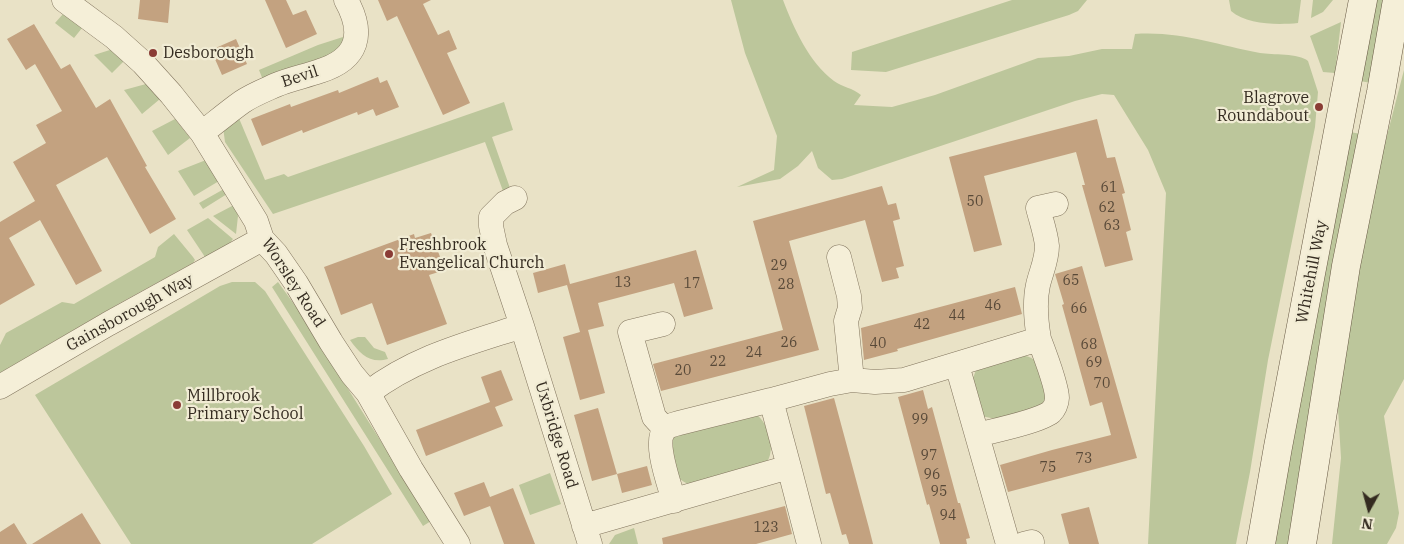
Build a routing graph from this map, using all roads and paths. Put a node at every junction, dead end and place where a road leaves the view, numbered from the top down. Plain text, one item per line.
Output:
1 (64, 0) edge
2 (346, 0) edge
3 (1363, 0) edge
4 (1397, 0) edge
5 (91, 8) edge
6 (202, 133) junction
7 (515, 198) dead end
8 (1056, 204) dead end
9 (262, 239) junction
10 (839, 257) dead end
11 (663, 324) dead end
12 (522, 326) junction
13 (1039, 339) junction
14 (958, 365) junction
15 (852, 380) junction
16 (0, 387) edge
17 (368, 393) junction
18 (771, 400) junction
19 (665, 429) junction
20 (977, 435) junction
21 (789, 467) junction
22 (674, 501) junction
23 (587, 535) edge
24 (458, 544) edge
25 (809, 544) edge
26 (1008, 544) edge
27 (1261, 544) edge
28 (1302, 544) edge

1 - 5 street, Worsley Road
2 - 6 street, Bevil
3 - 27 main road, Whitehill Way
4 - 28 main road, Whitehill Way
5 - 6 street, Worsley Road
6 - 9 street, Worsley Road
7 - 12 street, Uxbridge Road
8 - 13 street
9 - 16 street, Gainsborough Way
9 - 17 street, Worsley Road
10 - 15 street
11 - 19 street
12 - 17 street
12 - 23 street, Uxbridge Road
13 - 14 street
13 - 20 street
14 - 15 street
14 - 20 street
15 - 18 street
17 - 24 street, Worsley Road
18 - 19 street
18 - 21 street
19 - 22 street
20 - 26 street
21 - 22 street
21 - 25 street
22 - 23 street

